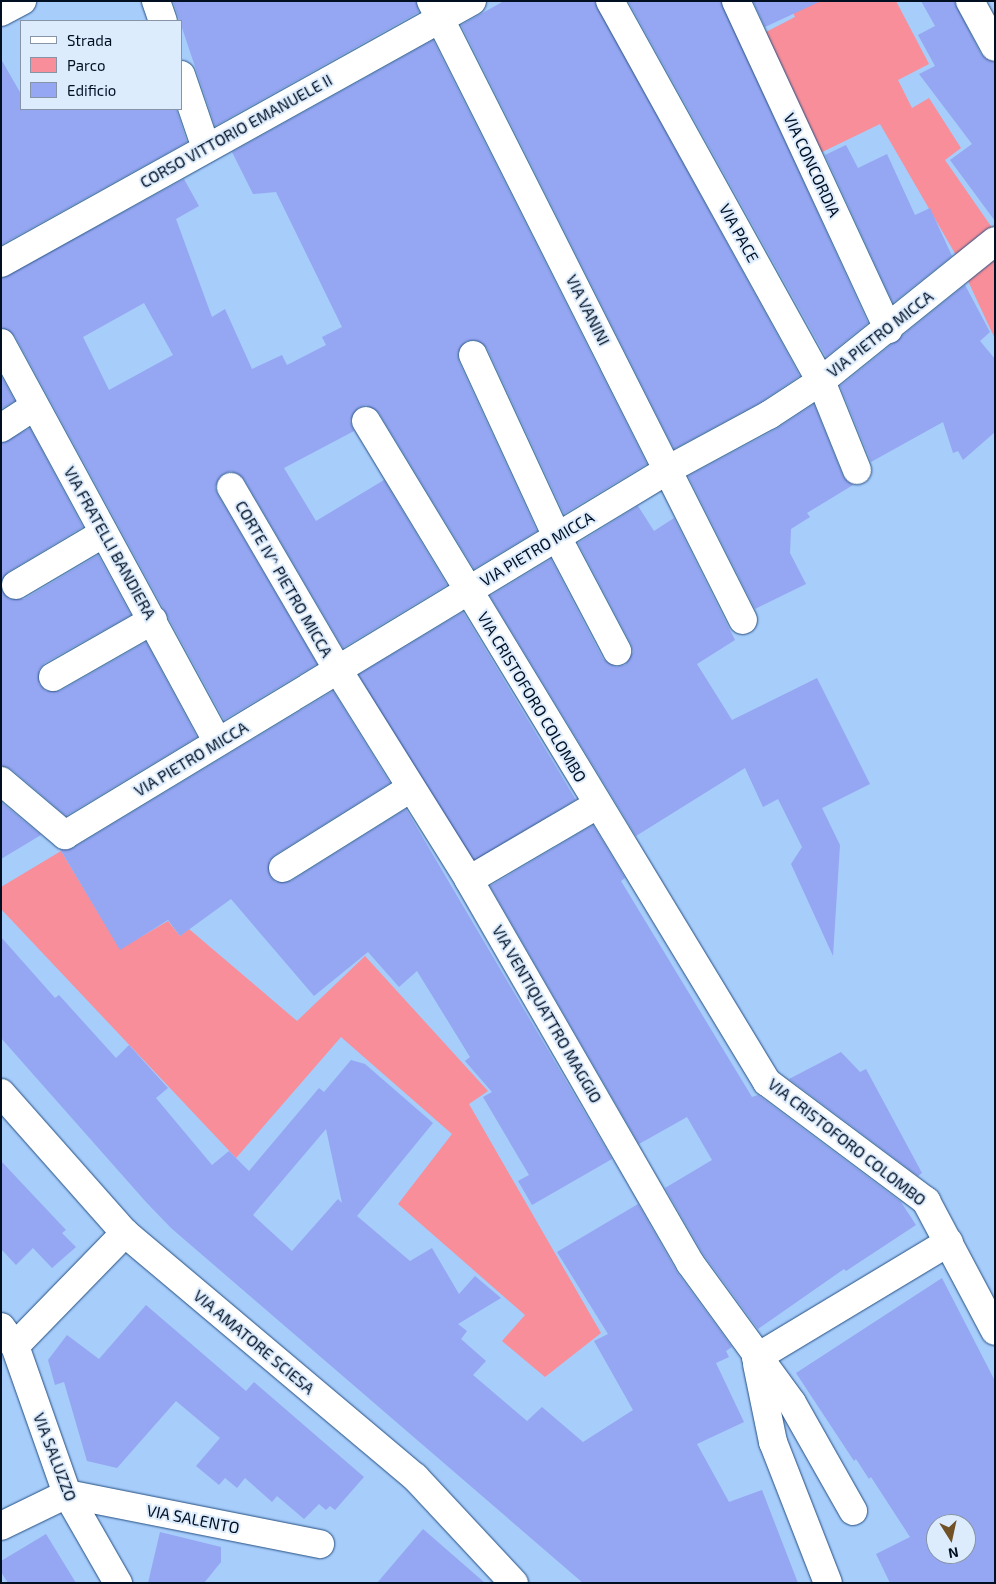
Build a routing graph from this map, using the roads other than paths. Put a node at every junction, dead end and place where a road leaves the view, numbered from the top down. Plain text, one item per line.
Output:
1 (22, 1) edge
2 (156, 1) edge
3 (472, 1) edge
4 (610, 1) edge
5 (736, 1) edge
6 (970, 1) edge
7 (436, 10) edge
8 (1, 12) edge
9 (163, 20) edge
10 (995, 47) edge
11 (182, 78) edge
12 (206, 148) junction
13 (995, 241) edge
14 (1, 263) edge
15 (888, 329) junction
16 (1, 343) edge
17 (473, 355) dead end
18 (820, 381) junction
19 (35, 406) junction
20 (366, 421) dead end
21 (1, 428) edge
22 (669, 470) junction
23 (857, 470) dead end
24 (231, 487) dead end
25 (104, 533) junction
26 (557, 538) junction
27 (16, 584) dead end
28 (468, 590) junction
29 (152, 620) junction
30 (743, 620) dead end
31 (616, 651) dead end
32 (338, 670) junction
33 (53, 677) dead end
34 (218, 742) junction
35 (1, 781) edge
36 (411, 788) junction
37 (597, 805) junction
38 (283, 868) dead end
39 (470, 880) junction
40 (1, 1093) edge
41 (125, 1233) junction
42 (949, 1242) junction
43 (995, 1331) edge
44 (8, 1336) edge
45 (756, 1358) junction
46 (66, 1494) junction
47 (853, 1511) dead end
48 (1, 1526) edge
49 (320, 1544) dead end
50 (118, 1583) edge
51 (514, 1583) edge
52 (828, 1583) edge

1 - 8 street
2 - 9 street
3 - 7 street, CORSO VITTORIO EMANUELE II
4 - 18 street, VIA PACE
5 - 15 street, VIA CONCORDIA
6 - 10 street
7 - 12 street, CORSO VITTORIO EMANUELE II
7 - 22 street, VIA VANINI
11 - 12 street
12 - 14 street, CORSO VITTORIO EMANUELE II
13 - 15 street, VIA PIETRO MICCA
15 - 18 street, VIA PIETRO MICCA
16 - 19 street, VIA FRATELLI BANDIERA
17 - 26 street
18 - 22 street, VIA PIETRO MICCA
18 - 23 street, VIA PACE
19 - 21 street
19 - 25 street, VIA FRATELLI BANDIERA
20 - 28 street, VIA CRISTOFORO COLOMBO
22 - 26 street, VIA PIETRO MICCA
22 - 30 street, VIA VANINI
24 - 32 street, CORTE IV^ PIETRO MICCA
25 - 27 street
25 - 29 street, VIA FRATELLI BANDIERA
26 - 28 street, VIA PIETRO MICCA
26 - 31 street
28 - 32 street, VIA PIETRO MICCA
28 - 37 street, VIA CRISTOFORO COLOMBO
29 - 33 street
29 - 34 street, VIA FRATELLI BANDIERA
32 - 34 street, VIA PIETRO MICCA
32 - 36 street, VIA VENTIQUATTRO MAGGIO
34 - 35 street, VIA PIETRO MICCA
36 - 38 street
36 - 39 street, VIA VENTIQUATTRO MAGGIO
37 - 39 street
37 - 42 street, VIA CRISTOFORO COLOMBO
39 - 45 street, VIA VENTIQUATTRO MAGGIO
40 - 41 street, VIA AMATORE SCIESA
41 - 44 street
41 - 51 street, VIA AMATORE SCIESA
42 - 43 street, VIA CRISTOFORO COLOMBO
42 - 45 street
44 - 46 street, VIA SALUZZO
45 - 47 street, VIA VENTIQUATTRO MAGGIO
45 - 52 street, VIA VENTIQUATTRO MAGGIO
46 - 48 street
46 - 49 street, VIA SALENTO
46 - 50 street, VIA SALUZZO

